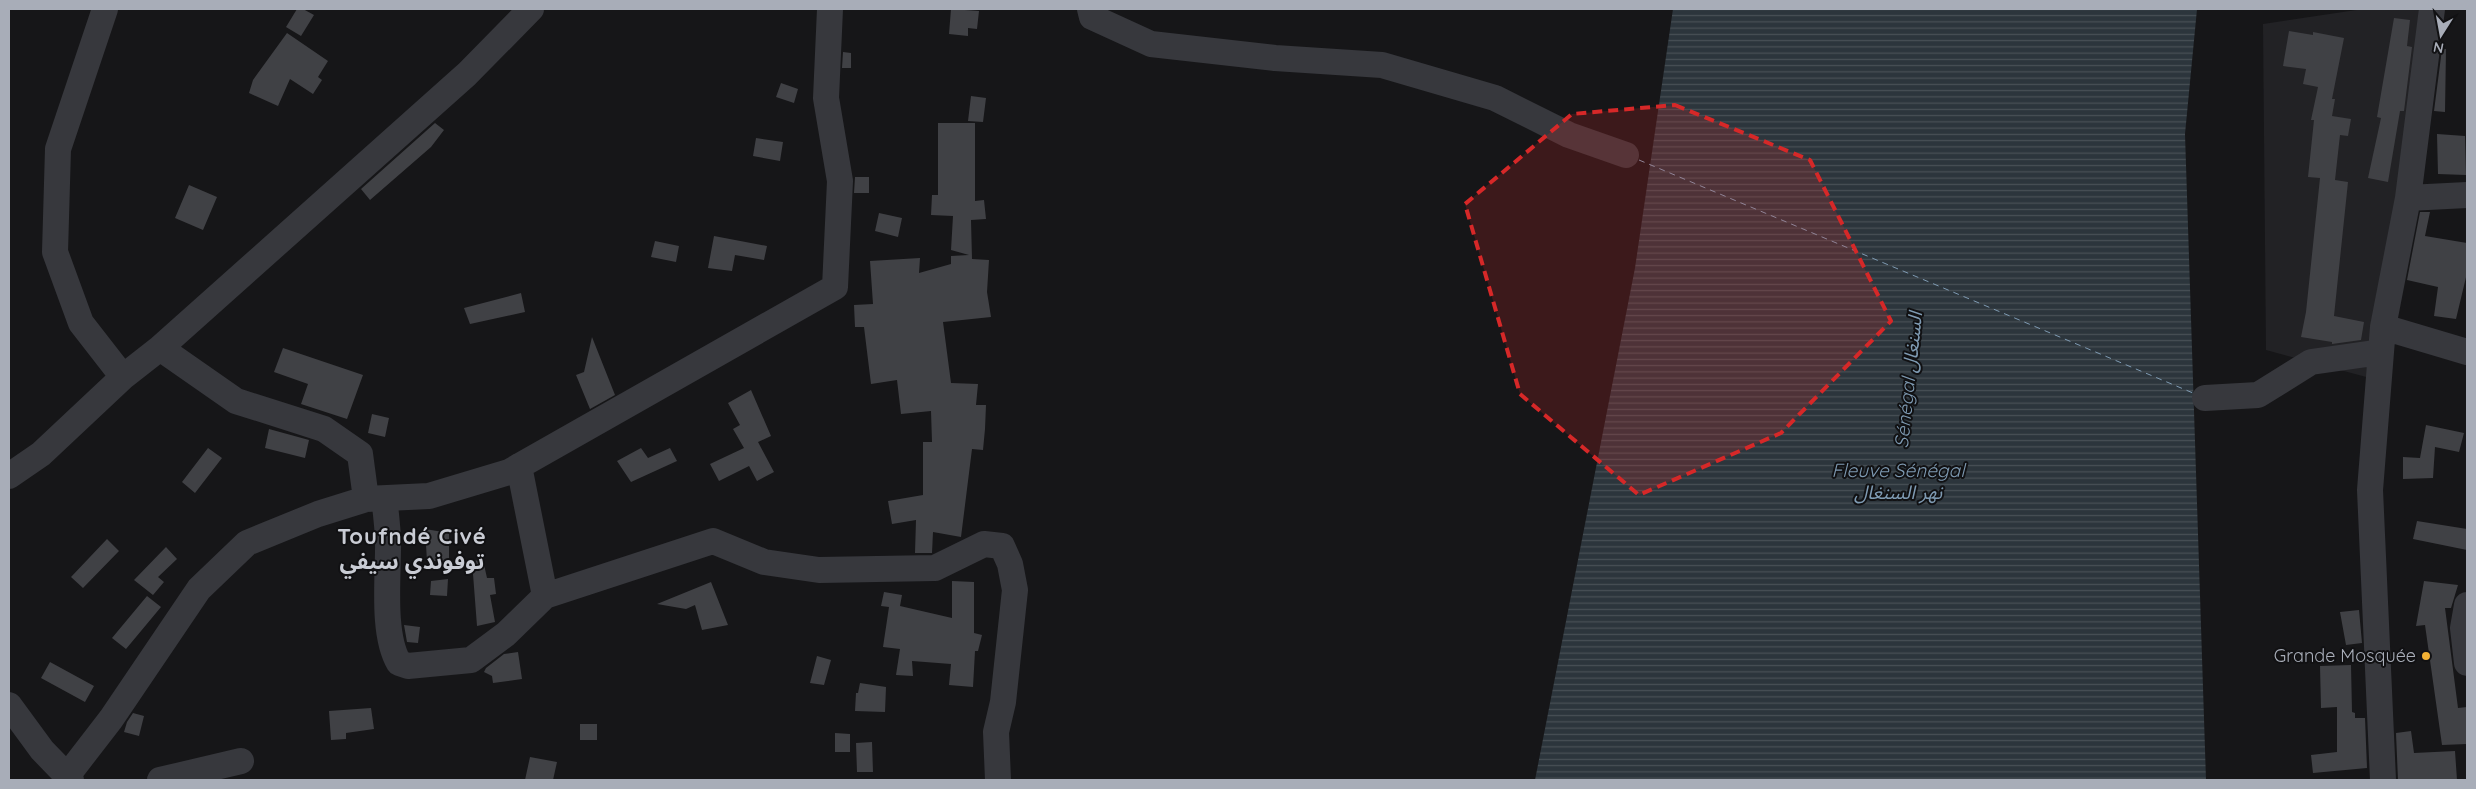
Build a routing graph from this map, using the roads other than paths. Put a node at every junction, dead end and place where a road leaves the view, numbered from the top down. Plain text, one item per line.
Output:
1 (105, 9) edge
2 (532, 9) edge
3 (830, 9) edge
4 (1090, 9) edge
5 (2432, 9) edge
6 (1626, 155) dead end
7 (2467, 195) edge
8 (2408, 198) junction
9 (2382, 340) junction
10 (160, 348) junction
11 (2467, 352) edge
12 (123, 377) junction
13 (2205, 398) dead end
14 (519, 466) junction
15 (9, 476) edge
16 (375, 499) junction
17 (545, 596) junction
18 (2467, 605) edge
19 (2467, 663) edge
20 (9, 705) edge
21 (241, 761) dead end
22 (69, 778) edge
23 (160, 780) edge
24 (998, 780) edge
25 (2384, 780) edge

1 - 12 street
2 - 10 street
3 - 14 street
4 - 6 street
5 - 8 street
7 - 8 street
8 - 9 street
9 - 11 street
9 - 13 street
9 - 25 street
10 - 12 street
10 - 16 street
12 - 15 street
14 - 16 street
14 - 17 street
16 - 17 street
16 - 22 street
17 - 24 street
18 - 19 street
20 - 22 street
21 - 23 street

